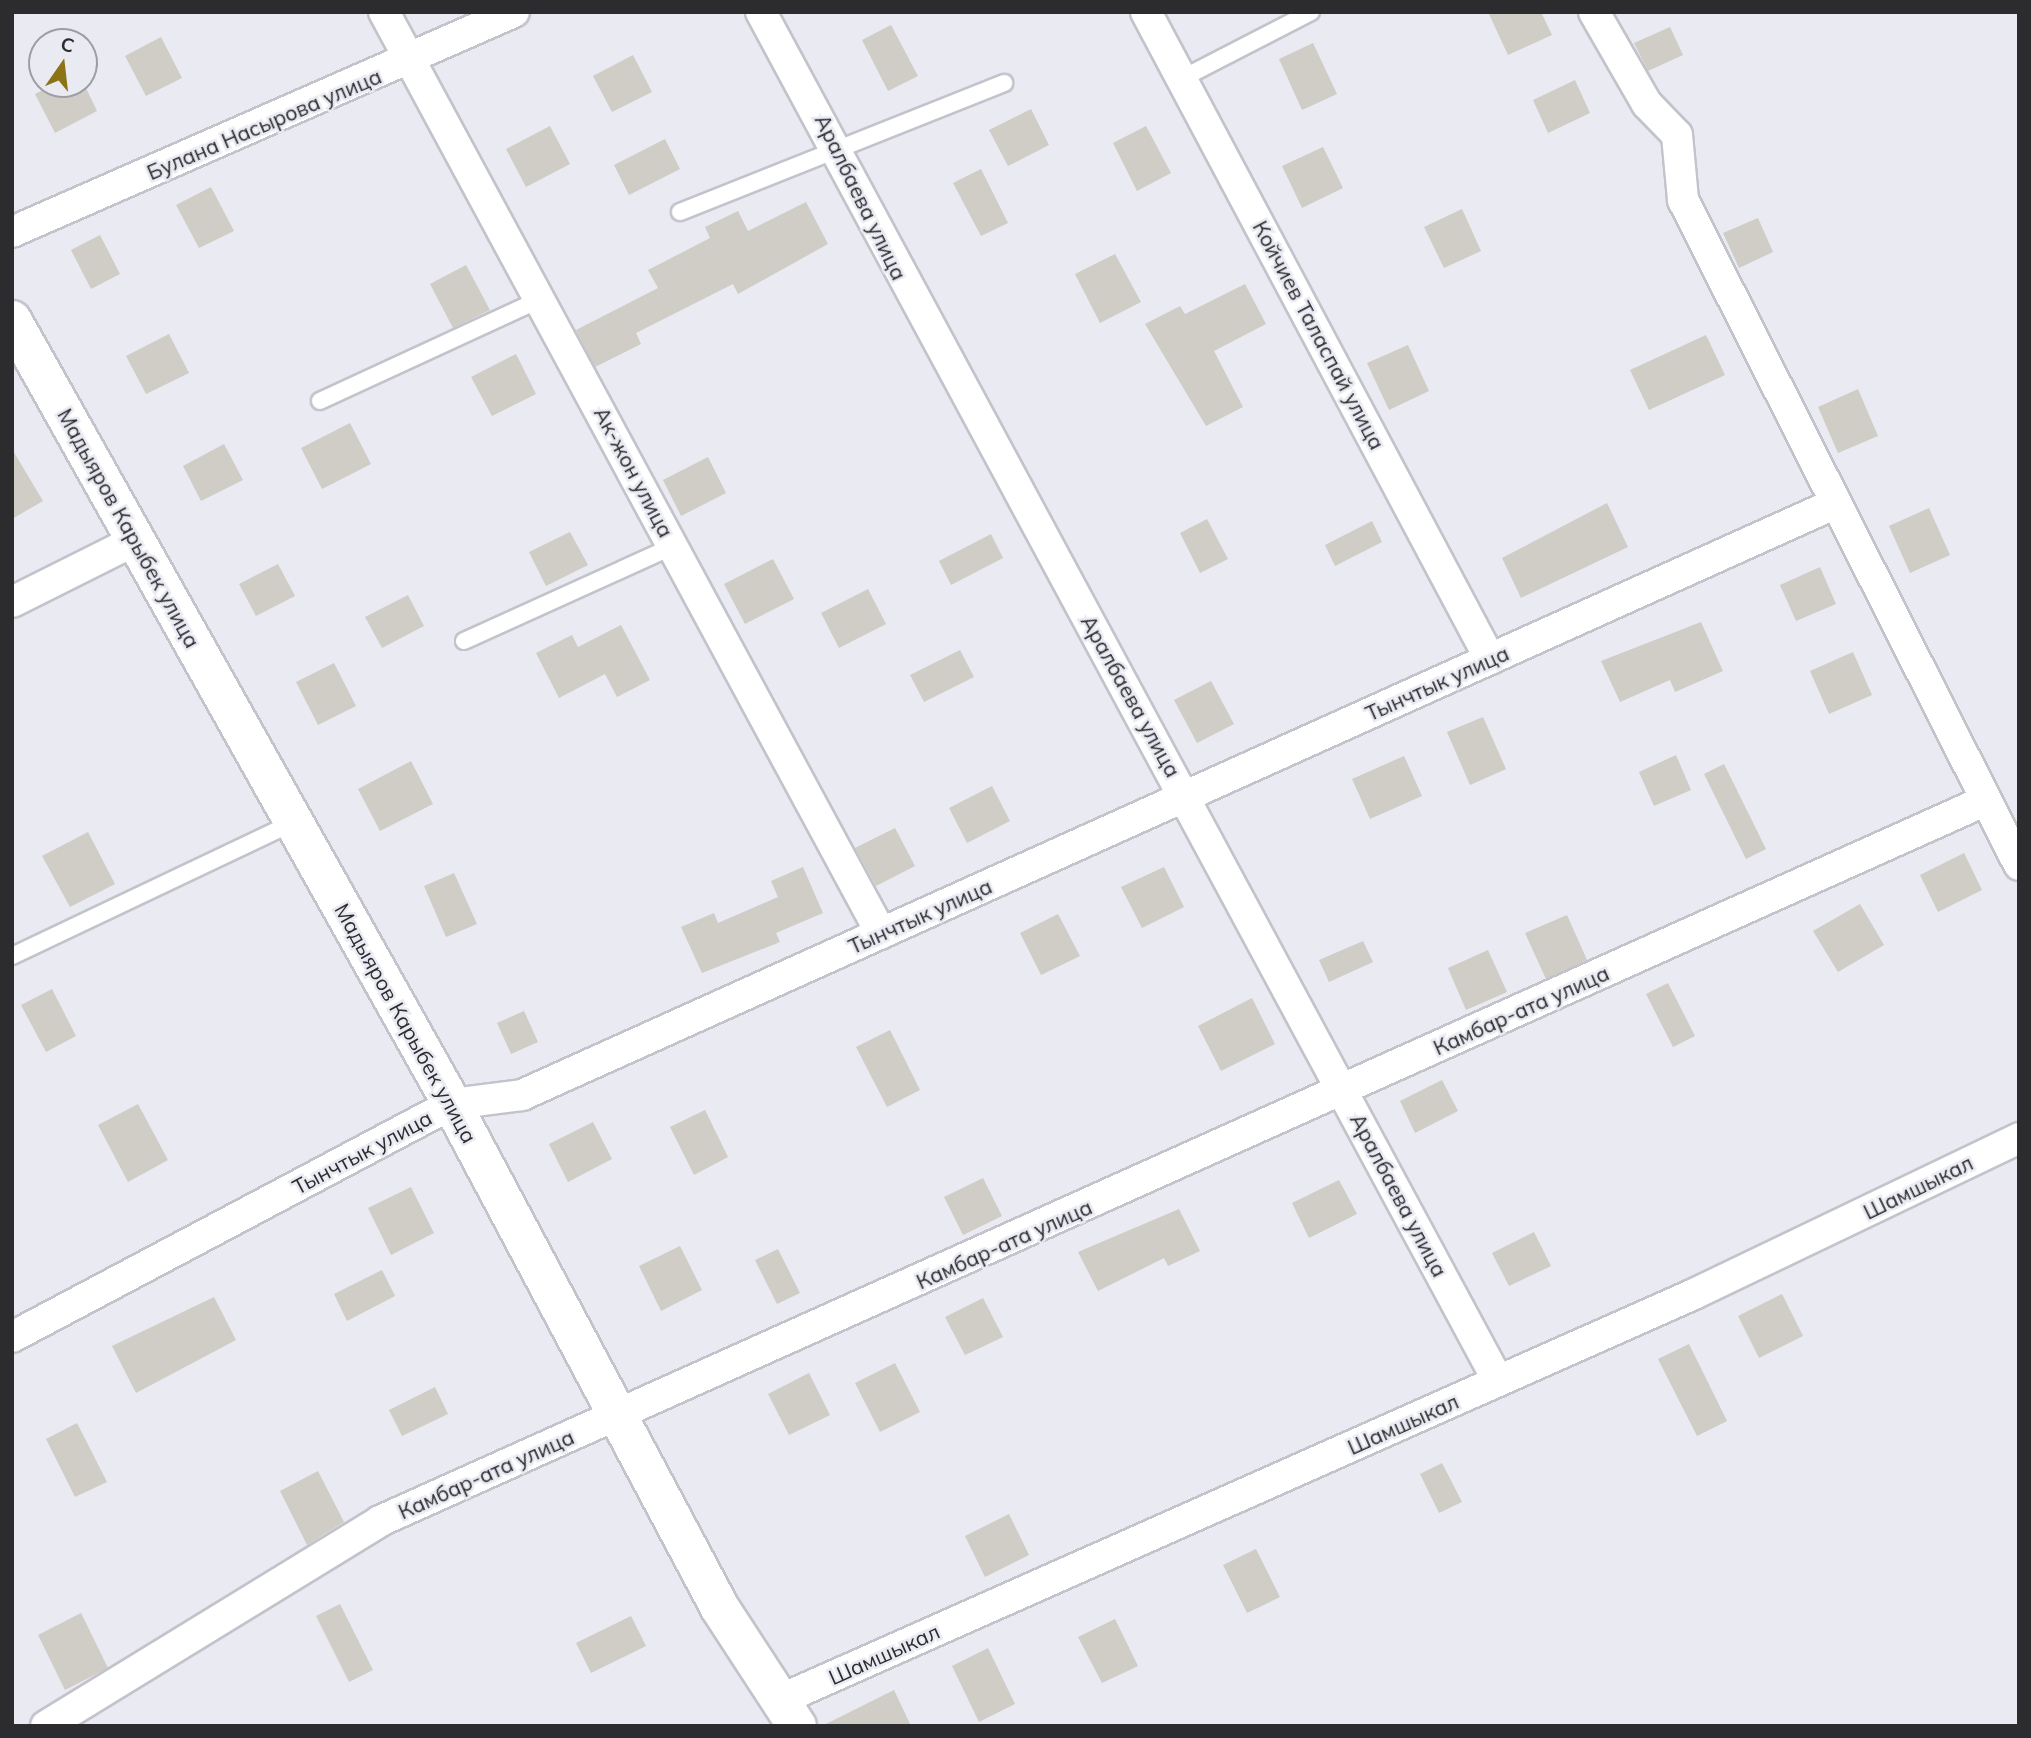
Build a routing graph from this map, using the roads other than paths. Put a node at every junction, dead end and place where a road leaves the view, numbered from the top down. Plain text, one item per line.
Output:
1 (384, 12) edge
2 (514, 12) edge
3 (761, 12) edge
4 (1146, 12) edge
5 (1311, 12) edge
6 (1594, 12) edge
7 (413, 59) junction
8 (1183, 78) junction
9 (1004, 83) dead end
10 (835, 148) junction
11 (680, 212) dead end
12 (12, 232) edge
13 (541, 299) junction
14 (12, 320) edge
15 (320, 401) dead end
16 (1836, 503) junction
17 (136, 540) junction
18 (673, 546) junction
19 (12, 602) edge
20 (464, 641) dead end
21 (1490, 659) junction
22 (1186, 796) junction
23 (1984, 801) junction
24 (294, 822) junction
25 (2019, 865) edge
26 (881, 933) junction
27 (12, 956) edge
28 (1343, 1091) junction
29 (452, 1104) junction
30 (2019, 1138) edge
31 (12, 1337) edge
32 (1498, 1381) junction
33 (621, 1414) junction
34 (787, 1717) edge
35 (47, 1726) edge

1 - 7 street, Ак-жон улица
2 - 7 street, Булана Насырова улица
3 - 10 street, Аралбаева улица
4 - 8 street, Койчиев Таласпай улица
5 - 8 lane
6 - 16 street
7 - 12 street, Булана Насырова улица
7 - 13 street, Ак-жон улица
8 - 21 street, Койчиев Таласпай улица
9 - 10 lane
10 - 11 lane
10 - 22 street, Аралбаева улица
13 - 15 lane
13 - 18 street, Ак-жон улица
14 - 17 street, Мадыяров Карыбек улица
16 - 21 street, Тынчтык улица
16 - 23 street
17 - 19 street
17 - 24 street, Мадыяров Карыбек улица
18 - 20 lane
18 - 26 street, Ак-жон улица
21 - 22 street, Тынчтык улица
22 - 26 street, Тынчтык улица
22 - 28 street, Аралбаева улица
23 - 25 street
23 - 28 street, Камбар-ата улица
24 - 27 lane
24 - 29 street, Мадыяров Карыбек улица
26 - 29 street, Тынчтык улица
28 - 32 street, Аралбаева улица
28 - 33 street, Камбар-ата улица
29 - 31 street, Тынчтык улица
29 - 33 street, Мадыяров Карыбек улица
30 - 32 street, Шамшыкал
32 - 34 street, Шамшыкал
33 - 34 street, Мадыяров Карыбек улица
33 - 35 street, Камбар-ата улица

